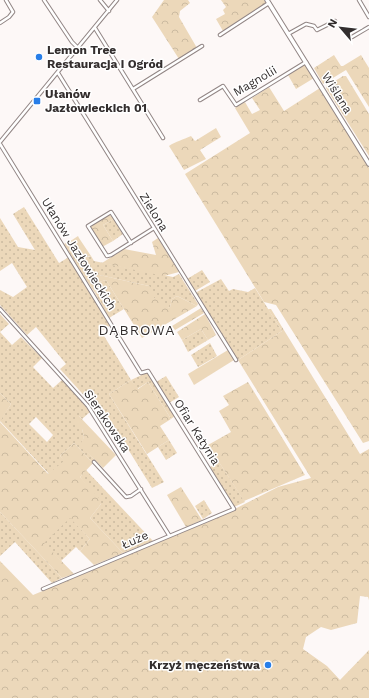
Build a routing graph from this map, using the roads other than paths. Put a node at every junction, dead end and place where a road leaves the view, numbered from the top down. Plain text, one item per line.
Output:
1 (6, 0) edge
2 (44, 0) edge
3 (100, 0) edge
4 (117, 0) edge
5 (359, 0) edge
6 (268, 2) edge
7 (109, 11) junction
8 (369, 17) edge
9 (335, 21) dead end
10 (0, 23) edge
11 (369, 27) edge
12 (95, 28) junction
13 (288, 34) junction
14 (220, 35) dead end
15 (352, 37) dead end
16 (202, 46) dead end
17 (79, 48) junction
18 (306, 62) junction
19 (58, 74) junction
20 (132, 88) junction
21 (200, 100) dead end
22 (163, 138) dead end
23 (0, 143) edge
24 (369, 164) edge
25 (154, 228) junction
26 (131, 243) junction
27 (0, 309) edge
28 (236, 360) dead end
29 (142, 373) joint
30 (94, 462) dead end
31 (141, 490) junction
32 (234, 509) joint
33 (170, 535) junction
34 (43, 589) dead end

1 - 10 street
2 - 17 street
3 - 7 street
4 - 7 street
5 - 8 street
6 - 13 main road, Wiślana
6 - 14 street
7 - 12 street
9 - 13 street
11 - 15 street
12 - 17 street
12 - 20 street
13 - 18 main road, Wiślana
16 - 20 street
17 - 19 street
18 - 21 street, Magnolii
18 - 24 main road, Wiślana
19 - 23 street
19 - 25 street, Zielona
20 - 22 street
23 - 29 street, Ułanów Jazłowieckich
25 - 26 street
25 - 28 street, Zielona
26 - 26 street
27 - 31 street, Sierakowska
29 - 32 street, Ofiar Katynia
30 - 31 street
31 - 33 street, Sierakowska
32 - 33 street, Łuże
33 - 34 street, Łuże

